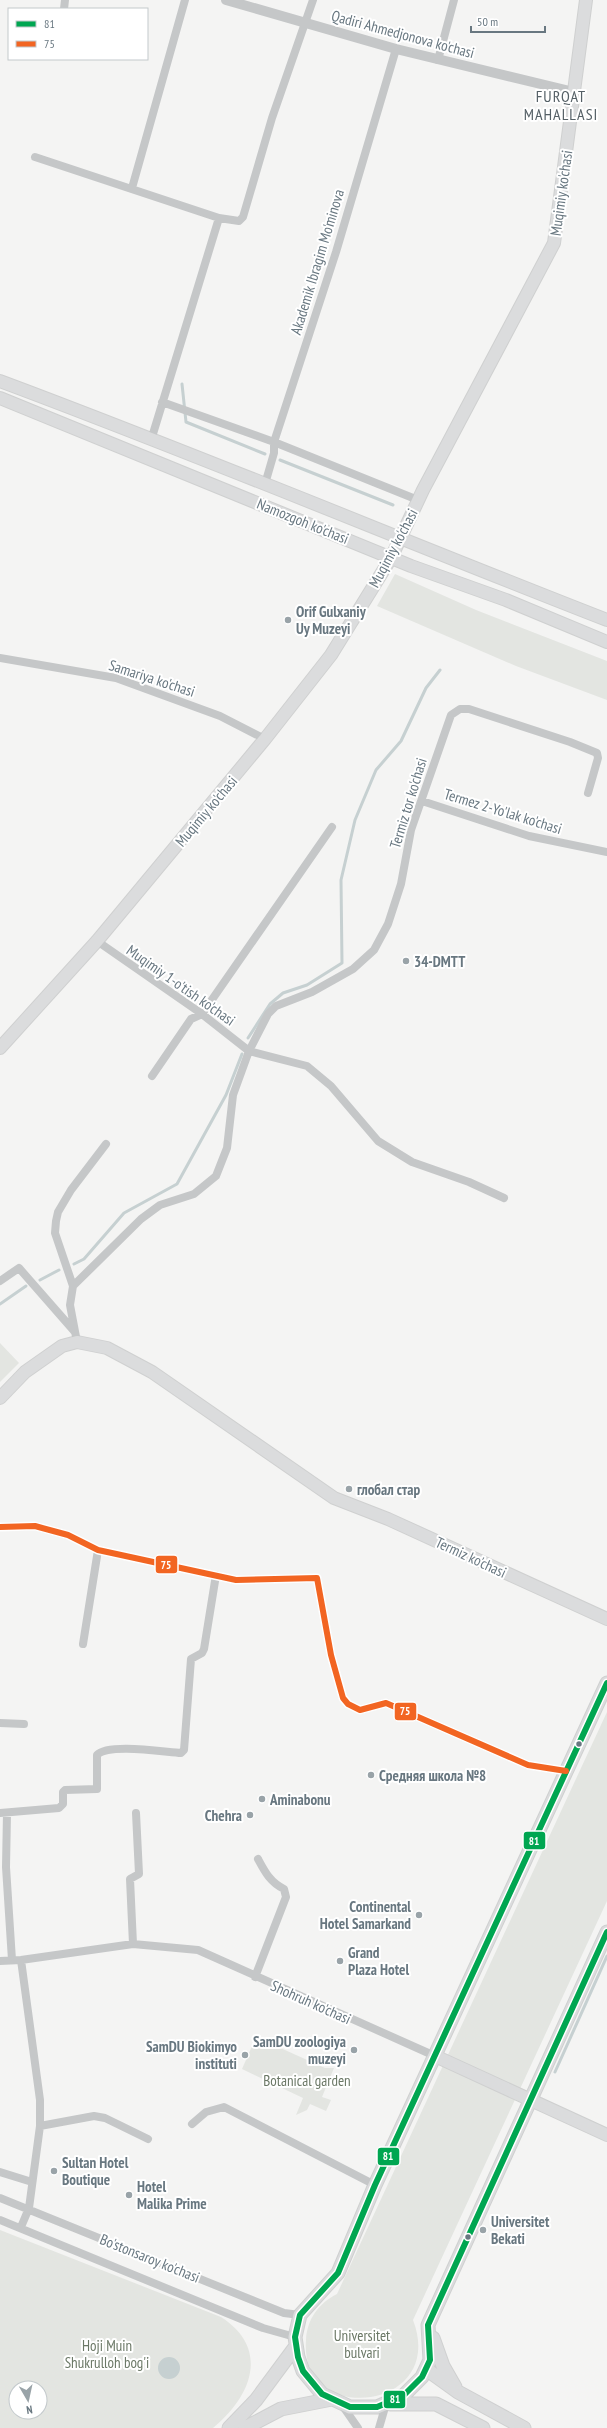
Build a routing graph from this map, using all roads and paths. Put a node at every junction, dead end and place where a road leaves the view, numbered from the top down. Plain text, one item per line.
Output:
1 (185, 0) edge
2 (226, 0) edge
3 (313, 0) edge
4 (454, 0) edge
5 (586, 0) edge
6 (239, 2) edge
7 (304, 24) junction
8 (396, 49) junction
9 (438, 60) junction
10 (574, 92) junction
11 (35, 158) dead end
12 (132, 188) junction
13 (220, 218) junction
14 (0, 381) edge
15 (0, 398) edge
16 (162, 402) junction
17 (152, 437) junction
18 (274, 442) junction
19 (265, 484) junction
20 (418, 500) junction
21 (400, 540) junction
22 (391, 558) junction
23 (607, 620) edge
24 (607, 642) edge
25 (0, 658) edge
26 (265, 739) junction
27 (588, 792) dead end
28 (422, 801) junction
29 (332, 827) dead end
30 (604, 852) edge
31 (96, 941) junction
32 (202, 1014) junction
33 (0, 1048) edge
34 (249, 1051) junction
35 (152, 1076) dead end
36 (106, 1144) dead end
37 (504, 1198) dead end
38 (0, 1281) edge
39 (73, 1286) junction
40 (77, 1337) junction
41 (0, 1398) edge
42 (0, 1527) edge
43 (98, 1550) junction
44 (216, 1575) junction
45 (607, 1619) edge
46 (83, 1644) dead end
47 (607, 1683) edge
48 (0, 1723) edge
49 (24, 1724) dead end
50 (566, 1771) junction
51 (3, 1813) edge
52 (136, 1813) dead end
53 (258, 1859) dead end
54 (607, 1932) edge
55 (133, 1944) junction
56 (17, 1960) junction
57 (0, 1961) edge
58 (255, 1977) junction
59 (435, 2056) junction
60 (531, 2100) junction
61 (192, 2124) dead end
62 (40, 2126) junction
63 (607, 2135) edge
64 (148, 2139) dead end
65 (0, 2172) edge
66 (32, 2182) junction
67 (375, 2185) junction
68 (0, 2198) edge
69 (29, 2208) junction
70 (0, 2220) edge
71 (21, 2228) junction
72 (300, 2315) junction
73 (428, 2325) junction
74 (296, 2342) junction
75 (426, 2369) junction
76 (458, 2392) junction
77 (337, 2402) junction
78 (386, 2404) junction
79 (229, 2428) edge
80 (245, 2428) edge
81 (358, 2428) edge
82 (379, 2428) edge
83 (483, 2428) edge
84 (524, 2428) edge

1 - 12 street
2 - 6 street, Qadiri Ahmedjonova ko'chasi
3 - 7 street
4 - 9 street
5 - 10 main road, Muqimiy ko'chasi
6 - 7 street, Qadiri Ahmedjonova ko'chasi
7 - 8 street, Qadiri Ahmedjonova ko'chasi
7 - 13 street
8 - 9 street, Qadiri Ahmedjonova ko'chasi
8 - 18 street, Akademik Ibragim Mo'minova
9 - 10 street, Qadiri Ahmedjonova ko'chasi
10 - 20 main road, Muqimiy ko'chasi
11 - 12 street
12 - 13 street
13 - 16 street
14 - 17 main road, Namozgoh ko'chasi
15 - 22 main road, Namozgoh ko'chasi
16 - 17 street
16 - 18 street
17 - 19 main road, Namozgoh ko'chasi
18 - 19 street, Akademik Ibragim Mo'minova
18 - 20 street
19 - 21 main road, Namozgoh ko'chasi
20 - 21 main road, Muqimiy ko'chasi
21 - 22 main road, Muqimiy ko'chasi
21 - 23 main road, Namozgoh ko'chasi
22 - 24 main road, Namozgoh ko'chasi
22 - 26 main road, Muqimiy ko'chasi
25 - 26 street, Samariya ko'chasi
26 - 31 main road, Muqimiy ko'chasi
27 - 28 street, Termiz tor ko'chasi
28 - 30 street, Termez 2-Yo'lak ko'chasi
28 - 34 street, Termiz tor ko'chasi
29 - 32 street
31 - 32 street, Muqimiy 1-o'tish ko'chasi
31 - 33 main road, Muqimiy ko'chasi
32 - 34 street, Muqimiy 1-o'tish ko'chasi
32 - 35 street
34 - 37 street
34 - 39 street, Termiz tor ko'chasi
36 - 39 street
38 - 40 street
39 - 40 street
40 - 41 main road
40 - 45 main road, Termiz ko'chasi
42 - 43 street
43 - 44 street
43 - 46 street
44 - 50 street
44 - 51 street
47 - 50 main road
48 - 49 street
50 - 59 main road
51 - 56 street
52 - 55 street
53 - 58 street
54 - 60 main road
55 - 56 street, Shohruh ko'chasi
55 - 58 street, Shohruh ko'chasi
56 - 57 street, Shohruh ko'chasi
56 - 62 street
58 - 59 street, Shohruh ko'chasi
59 - 60 main road, Shohruh ko'chasi
59 - 67 main road
60 - 63 main road, Shohruh ko'chasi
60 - 73 main road
61 - 67 street
62 - 64 street
62 - 66 street
65 - 66 street
66 - 69 street
67 - 72 main road
68 - 69 street, Bo'stonsaroy ko'chasi
69 - 71 street
69 - 72 street, Bo'stonsaroy ko'chasi
70 - 71 street, Bo'stonsaroy ko'chasi
71 - 74 street, Bo'stonsaroy ko'chasi
72 - 74 main road
73 - 75 main road
73 - 76 main road
74 - 77 main road
74 - 79 main road
75 - 76 main road
75 - 78 main road
76 - 84 main road
77 - 78 main road
77 - 80 main road
77 - 81 street
78 - 82 street
78 - 83 main road

